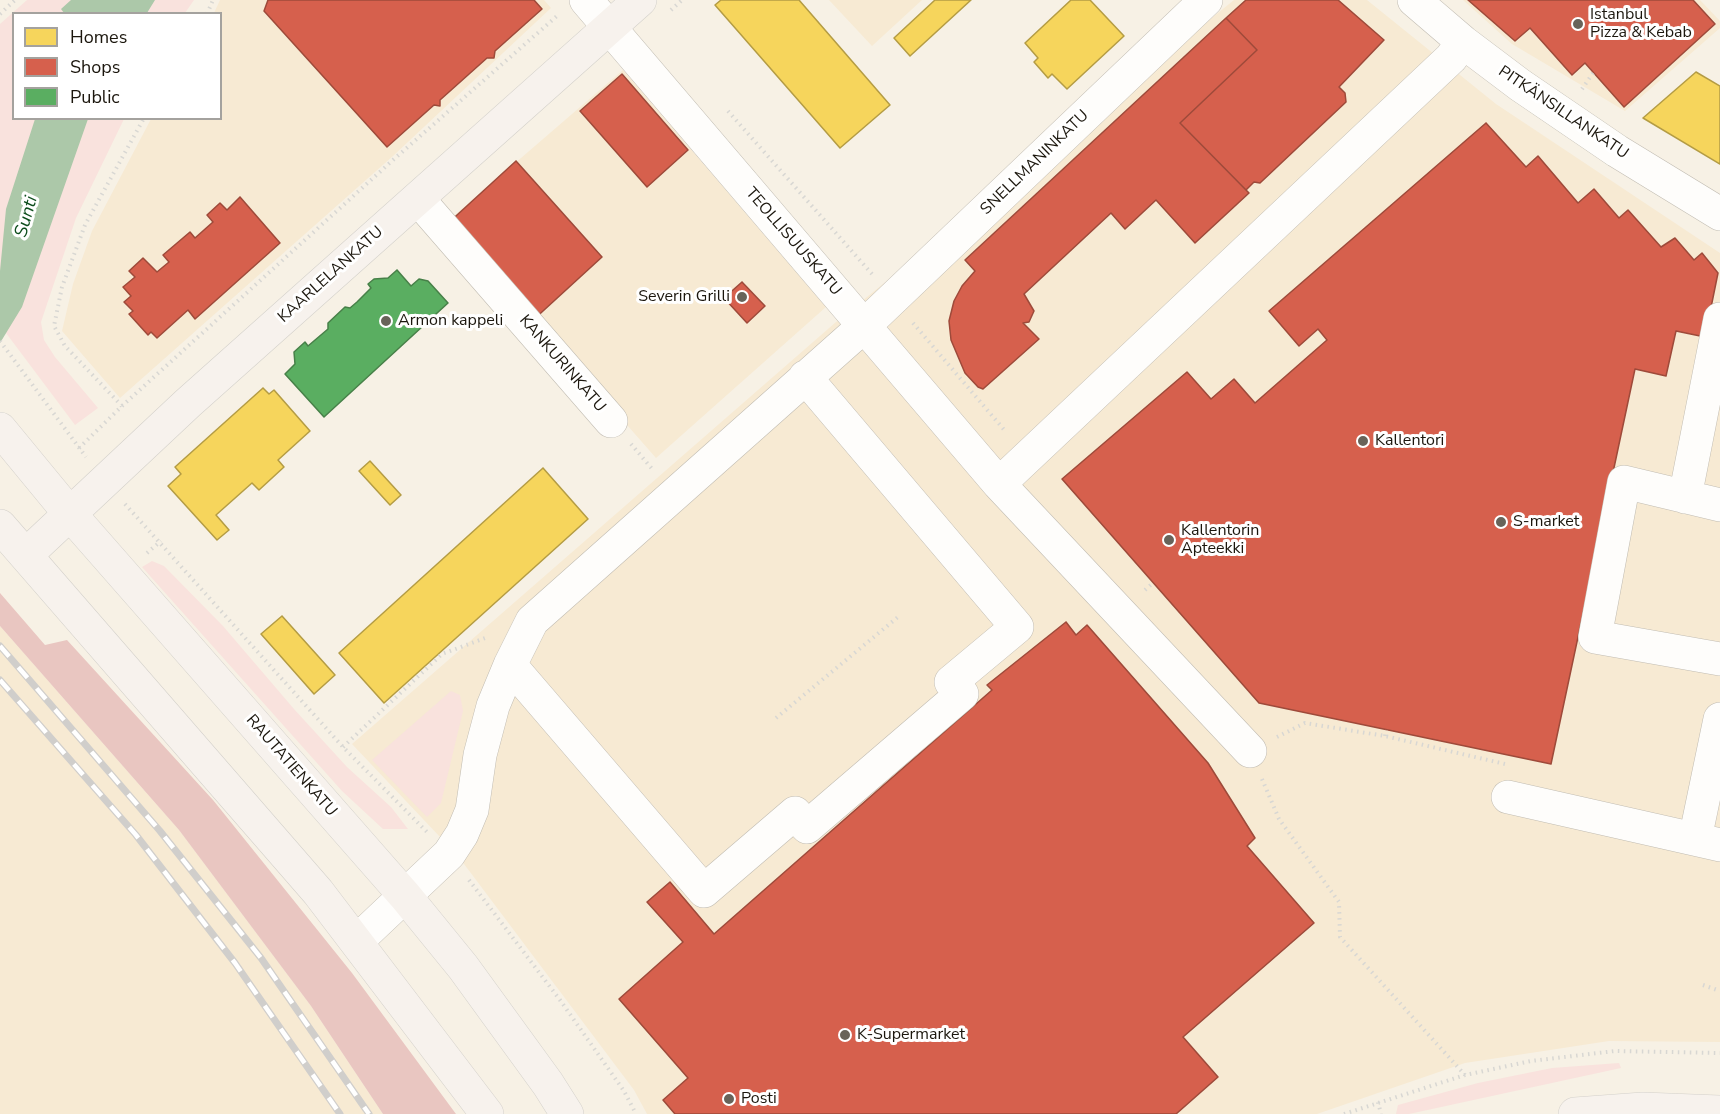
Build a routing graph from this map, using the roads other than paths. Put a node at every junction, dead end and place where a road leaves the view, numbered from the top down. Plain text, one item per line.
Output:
1 (640, 0) edge
2 (1206, 0) edge
3 (1414, 0) edge
4 (575, 5) edge
5 (610, 27) junction
6 (1463, 42) junction
7 (418, 199) junction
8 (1720, 214) edge
9 (1720, 319) edge
10 (864, 326) junction
11 (805, 378) junction
12 (611, 421) road end
13 (0, 429) edge
14 (999, 484) junction
15 (1685, 497) junction
16 (1720, 505) edge
17 (70, 514) junction
18 (0, 526) edge
19 (26, 555) junction
20 (1720, 659) edge
21 (510, 664) junction
22 (1720, 719) edge
23 (1250, 751) road end
24 (1508, 797) dead end
25 (1708, 842) edge
26 (406, 897) junction
27 (357, 941) junction
28 (1720, 1112) edge
29 (487, 1114) edge
30 (567, 1114) edge
31 (1575, 1114) edge

1 - 5 main road, KAARLELANKATU
2 - 10 street, SNELLMANINKATU
3 - 6 street, PITKÄNSILLANKATU
4 - 5 street, TEOLLISUUSKATU
5 - 7 main road, KAARLELANKATU
5 - 10 street, TEOLLISUUSKATU
6 - 8 street, PITKÄNSILLANKATU
6 - 14 street
7 - 12 street, KANKURINKATU
7 - 17 main road, KAARLELANKATU
9 - 15 street
10 - 11 street, SNELLMANINKATU
10 - 14 street, TEOLLISUUSKATU
11 - 21 street, SNELLMANINKATU
11 - 21 street
13 - 17 main road, RAUTATIENKATU
14 - 23 street, TEOLLISUUSKATU
15 - 16 street
15 - 20 street
17 - 19 main road, KAARLELANKATU
17 - 26 main road, RAUTATIENKATU
18 - 19 main road
19 - 27 main road
21 - 26 street
22 - 25 street
24 - 25 street
26 - 27 street
26 - 30 main road, RAUTATIENKATU
27 - 29 main road
28 - 31 main road

